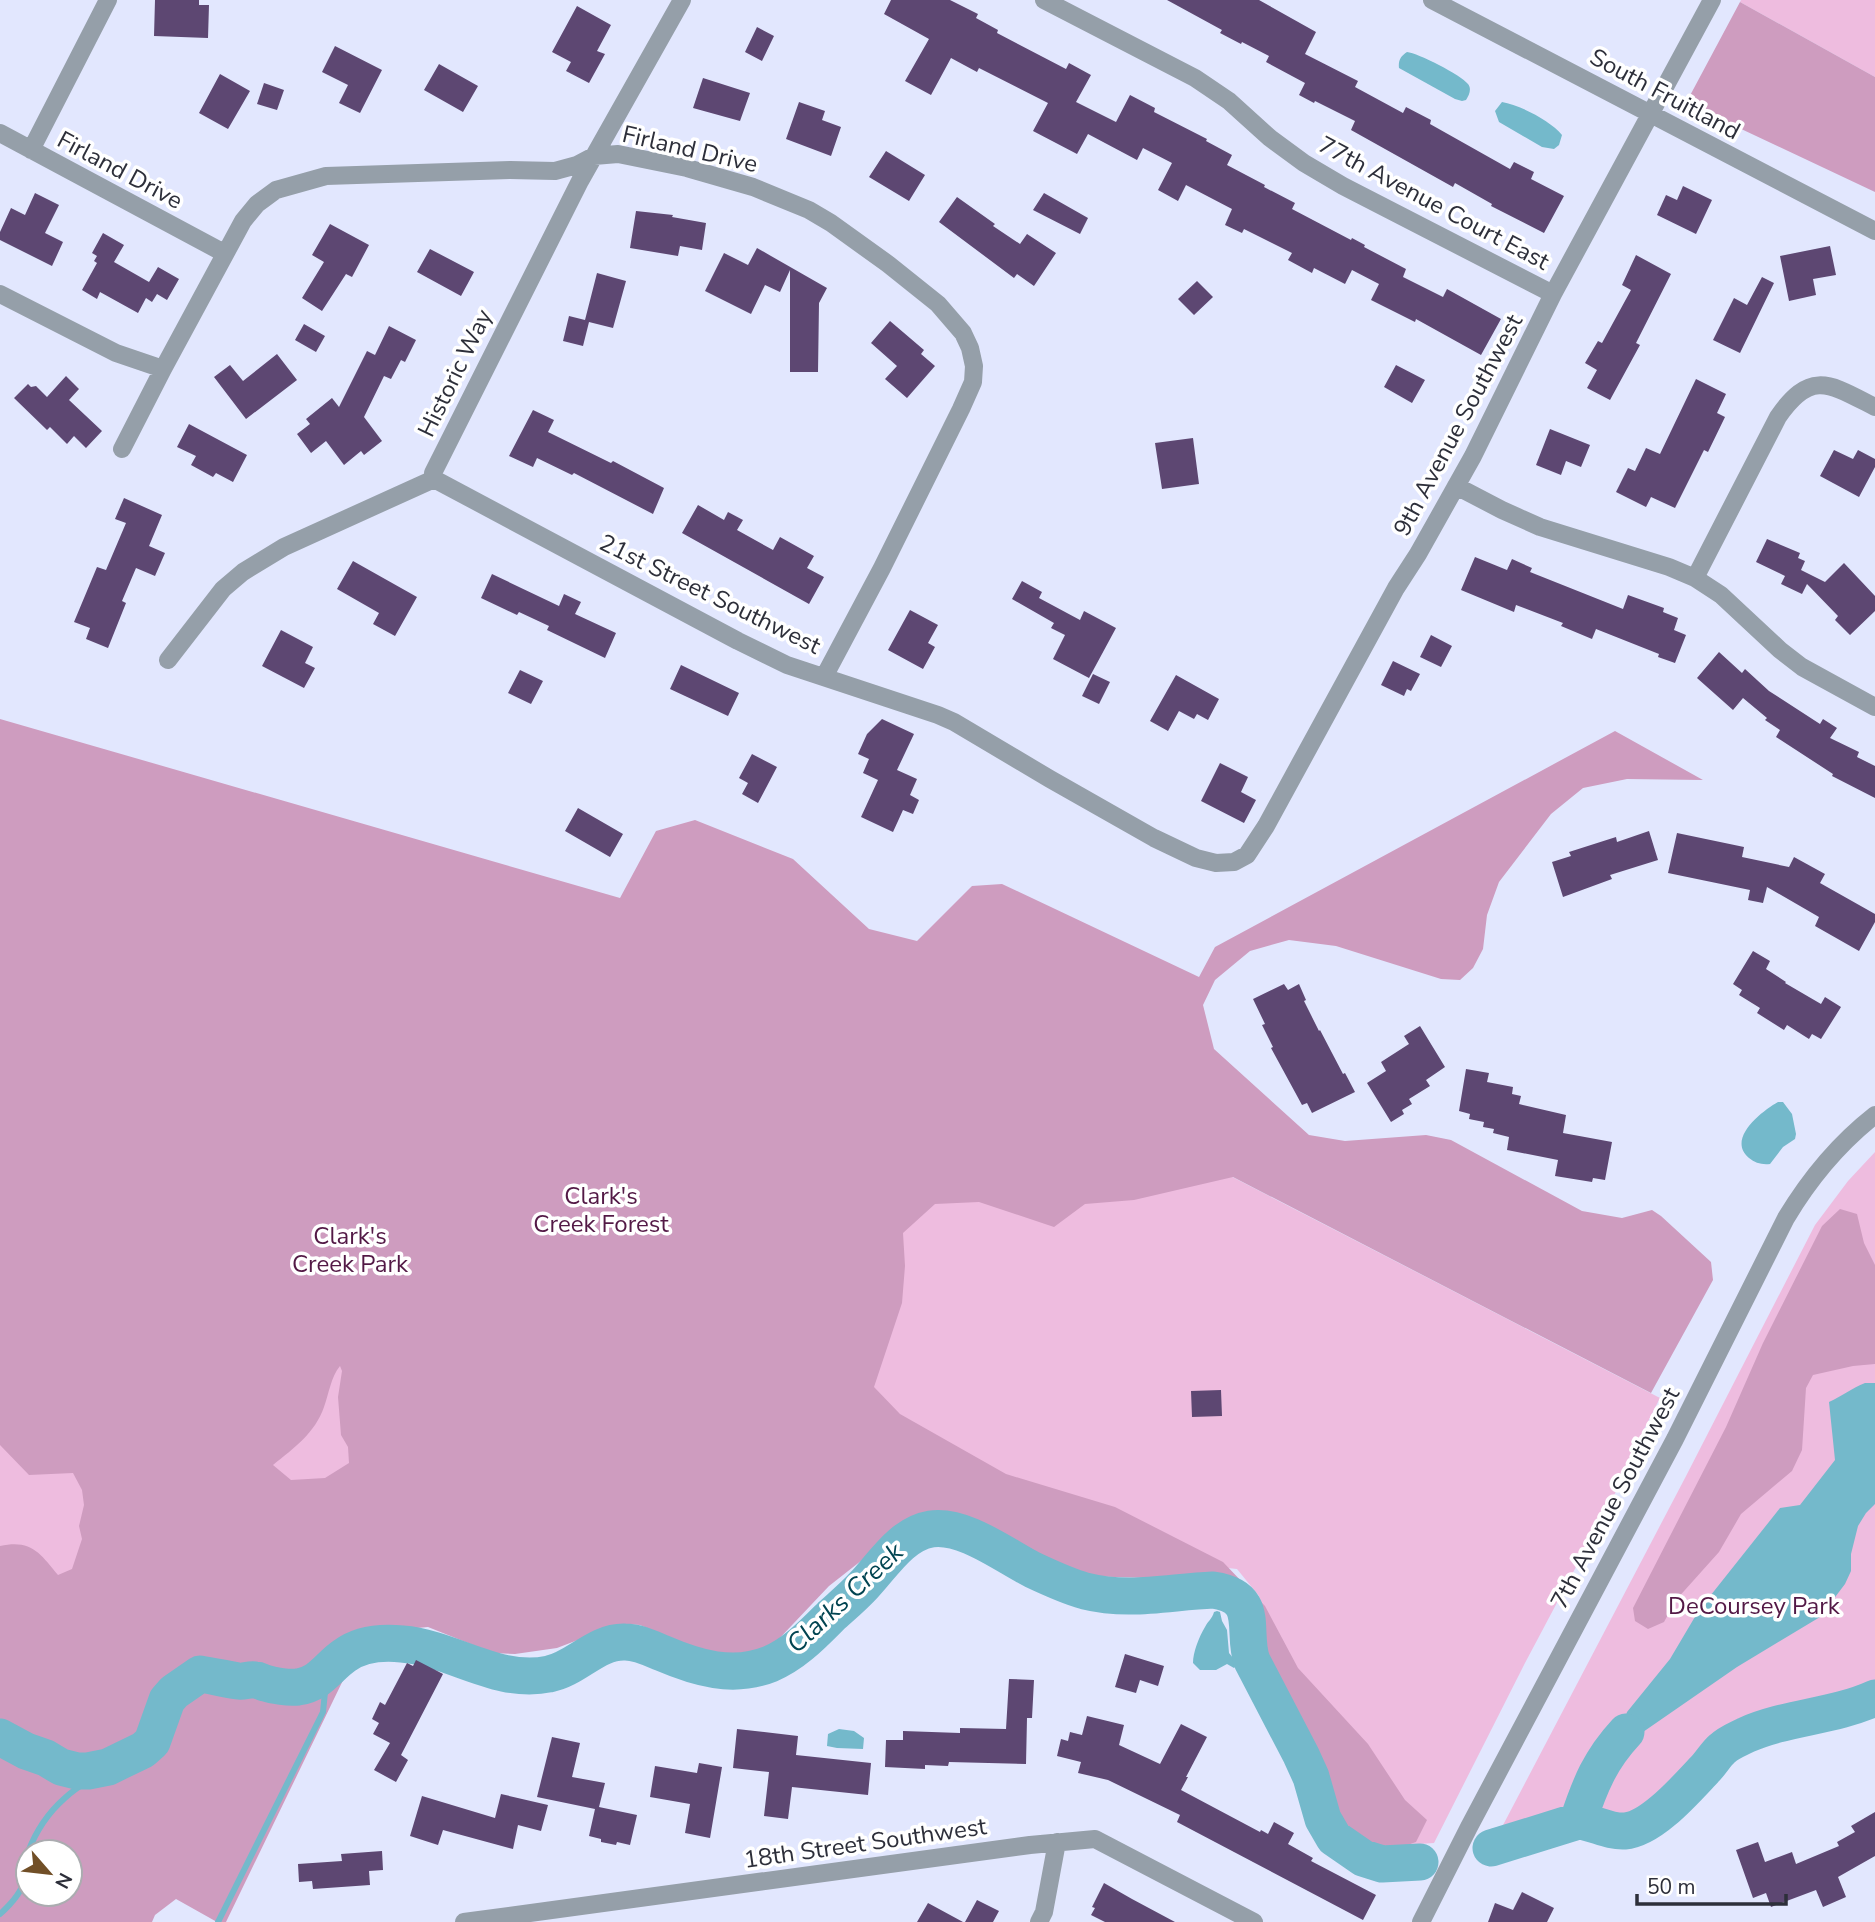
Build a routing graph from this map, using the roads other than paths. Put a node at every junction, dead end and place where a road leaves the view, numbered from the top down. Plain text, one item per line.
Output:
1 (108, 0) edge
2 (682, 0) edge
3 (1044, 0) edge
4 (1432, 0) edge
5 (1712, 0) edge
6 (1651, 115) junction
7 (0, 133) edge
8 (31, 150) junction
9 (594, 156) junction
10 (1875, 231) edge
11 (224, 253) junction
12 (1553, 294) junction
13 (0, 295) edge
14 (163, 369) junction
15 (1875, 407) edge
16 (122, 449) dead end
17 (434, 479) junction
18 (1456, 486) junction
19 (1695, 578) junction
20 (167, 660) dead end
21 (824, 677) junction
22 (1875, 707) edge
23 (1234, 862) joint
24 (1875, 1115) edge
25 (1057, 1842) junction
26 (464, 1922) edge
27 (1039, 1922) edge
28 (1254, 1922) edge
29 (1421, 1922) edge

1 - 8 street
2 - 9 street, Historic Way
3 - 12 street, 77th Avenue Court East
4 - 6 street, South Fruitland
5 - 6 street, 9th Avenue Southwest
6 - 10 street, South Fruitland
6 - 12 street, 9th Avenue Southwest
7 - 8 street, Firland Drive
8 - 11 street, Firland Drive
9 - 11 street, Firland Drive
9 - 17 street, Historic Way
9 - 21 street, Firland Drive
11 - 14 street
12 - 18 street, 9th Avenue Southwest
13 - 14 street
14 - 16 street
15 - 19 street
17 - 20 street
17 - 21 street, 21st Street Southwest
18 - 19 street
18 - 23 street, 9th Avenue Southwest
19 - 22 street
21 - 23 street, 21st Street Southwest
24 - 29 street, 7th Avenue Southwest
25 - 26 street, 18th Street Southwest
25 - 27 street
25 - 28 street, 18th Street Southwest

